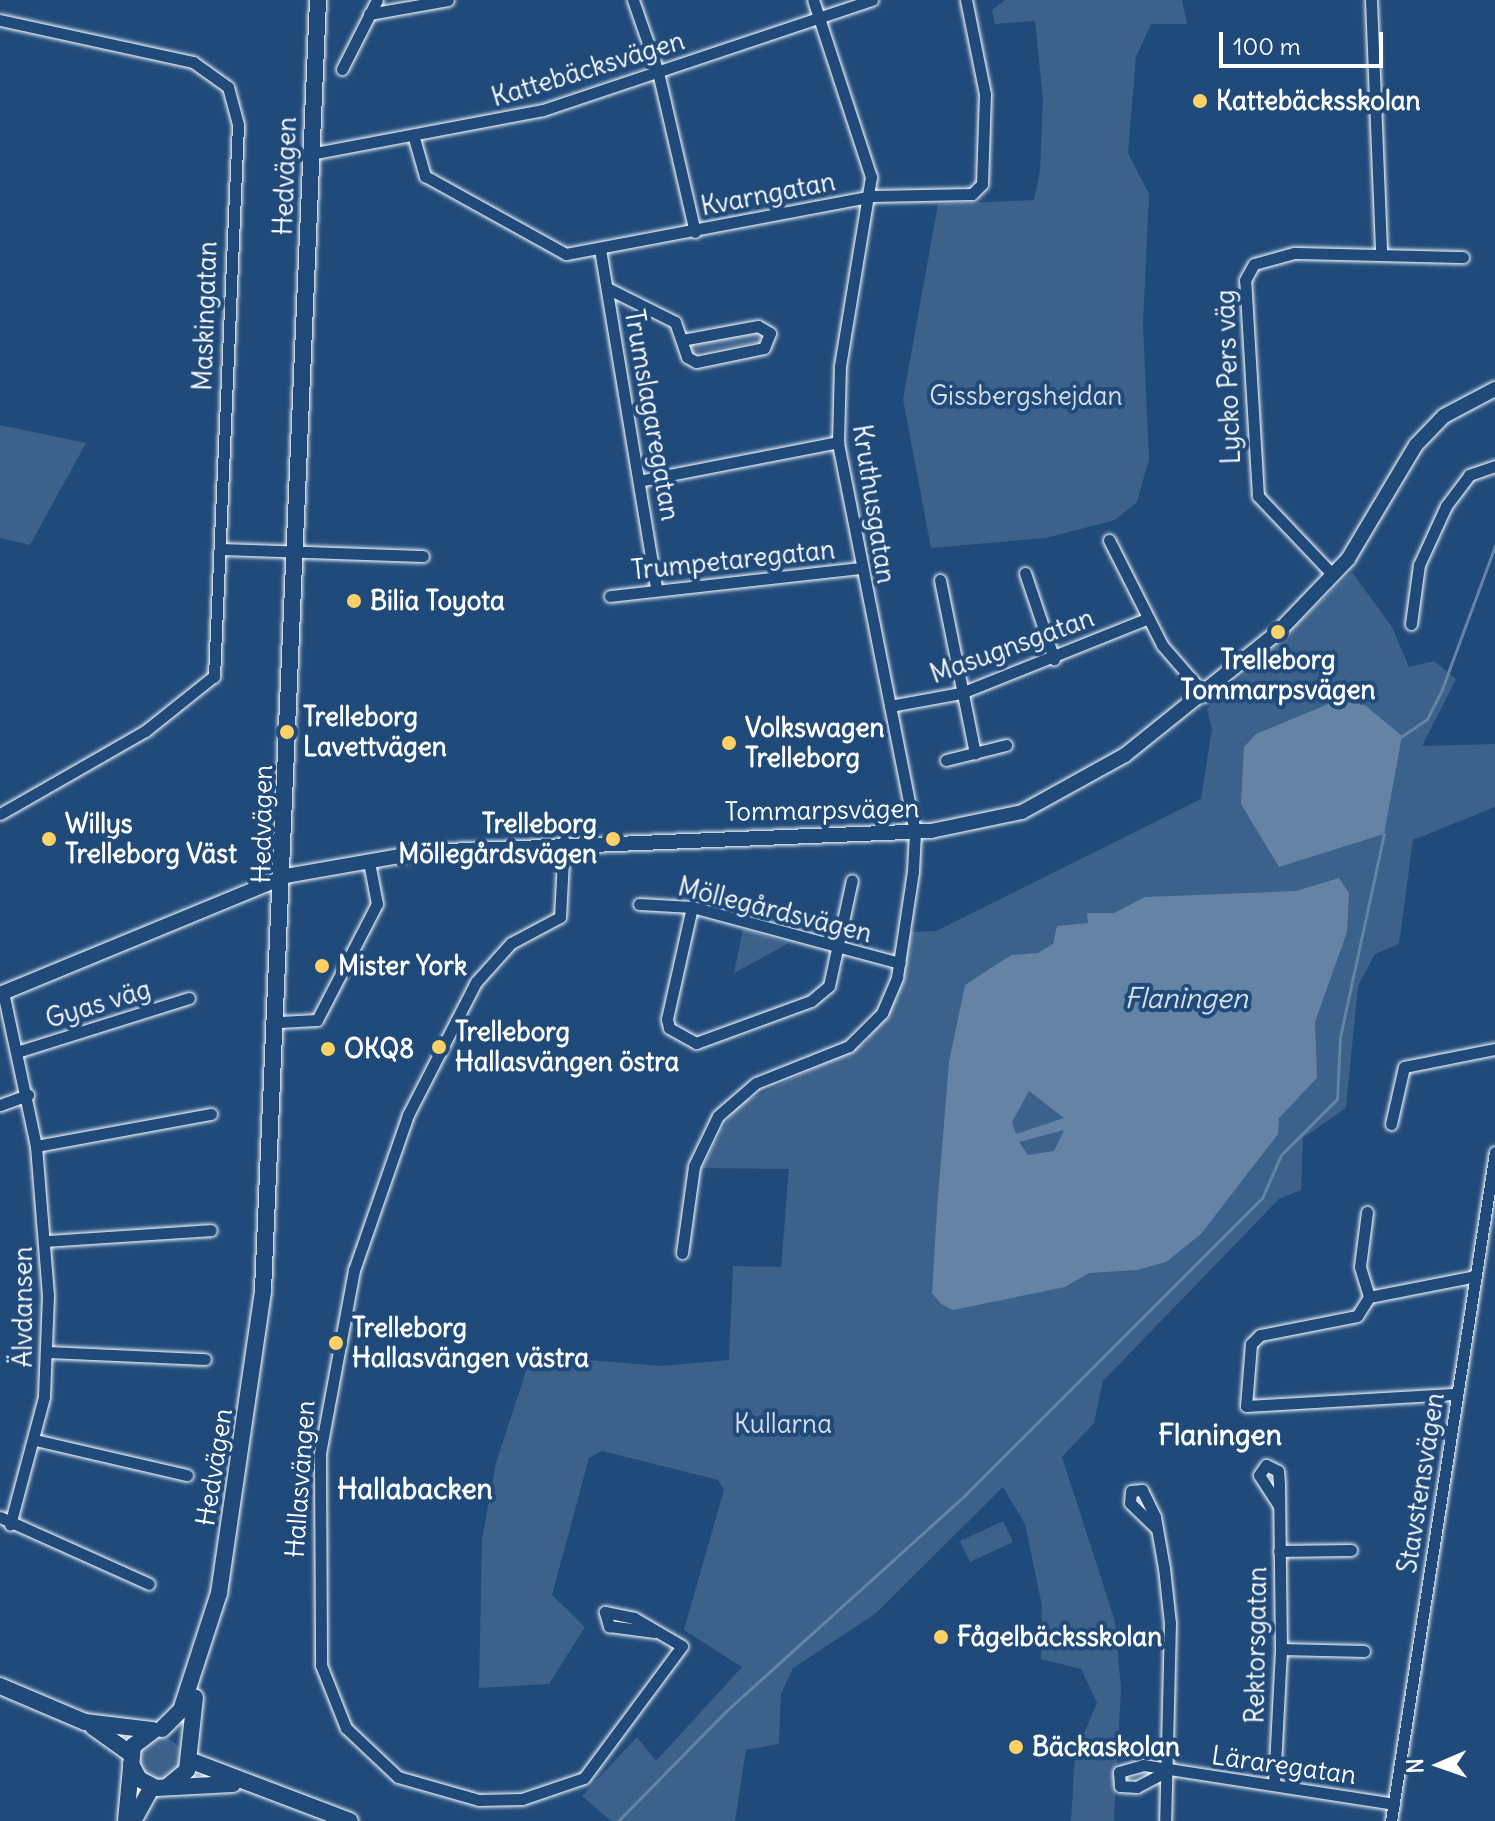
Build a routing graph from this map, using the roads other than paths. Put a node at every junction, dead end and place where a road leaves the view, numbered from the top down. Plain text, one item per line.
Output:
1 (318, 0) edge
2 (377, 0) edge
3 (448, 0) edge
4 (633, 0) edge
5 (813, 0) edge
6 (872, 0) edge
7 (966, 0) edge
8 (1371, 0) edge
9 (369, 14) junction
10 (818, 19) junction
11 (0, 20) edge
12 (342, 69) dead end
13 (658, 72) junction
14 (414, 138) junction
15 (310, 154) junction
16 (872, 196) junction
17 (695, 232) junction
18 (600, 249) junction
19 (1381, 254) junction
20 (1463, 257) dead end
21 (607, 288) junction
22 (682, 340) junction
23 (1495, 389) edge
24 (838, 442) junction
25 (1495, 466) edge
26 (643, 480) junction
27 (1109, 540) dead end
28 (220, 549) junction
29 (295, 551) junction
30 (423, 556) dead end
31 (861, 568) junction
32 (1025, 573) dead end
33 (1333, 575) junction
34 (940, 580) dead end
35 (656, 589) junction
36 (610, 596) dead end
37 (1146, 619) junction
38 (1411, 624) dead end
39 (1054, 659) junction
40 (961, 693) junction
41 (1206, 696) junction
42 (890, 706) junction
43 (1006, 745) dead end
44 (975, 753) junction
45 (946, 760) dead end
46 (0, 814) edge
47 (915, 832) junction
48 (564, 841) junction
49 (369, 862) junction
50 (286, 876) junction
51 (852, 880) dead end
52 (639, 904) dead end
53 (692, 907) junction
54 (842, 949) junction
55 (900, 963) junction
56 (2, 993) edge
57 (189, 998) dead end
58 (279, 1022) junction
59 (1495, 1049) edge
60 (20, 1051) junction
61 (28, 1095) junction
62 (0, 1105) edge
63 (211, 1114) dead end
64 (1391, 1124) dead end
65 (36, 1146) junction
66 (1495, 1152) edge
67 (1367, 1212) dead end
68 (211, 1230) dead end
69 (46, 1241) junction
70 (682, 1253) dead end
71 (1476, 1276) junction
72 (1369, 1297) junction
73 (48, 1352) junction
74 (205, 1359) dead end
75 (1457, 1394) junction
76 (35, 1440) junction
77 (187, 1475) dead end
78 (1279, 1506) dead end
79 (5, 1521) edge
80 (1157, 1529) dead end
81 (1351, 1550) dead end
82 (1279, 1551) junction
83 (149, 1584) dead end
84 (655, 1632) dead end
85 (205, 1644) junction
86 (1281, 1649) junction
87 (1364, 1651) dead end
88 (0, 1686) edge
89 (85, 1722) junction
90 (157, 1730) junction
91 (188, 1752) junction
92 (131, 1759) junction
93 (1167, 1771) junction
94 (240, 1784) junction
95 (1274, 1784) junction
96 (160, 1787) junction
97 (1394, 1804) junction
98 (126, 1821) edge
99 (133, 1821) edge
100 (350, 1821) edge
101 (1165, 1821) edge
102 (1391, 1821) edge

1 - 15 main road, Hedvägen
2 - 9 street
3 - 9 street
4 - 13 street
5 - 10 street, Kruthusgatan
6 - 10 street, Kattebäcksvägen
7 - 16 street, Kvarngatan
8 - 19 street
9 - 12 street
10 - 13 street, Kattebäcksvägen
10 - 16 street, Kruthusgatan
11 - 28 street, Maskingatan
13 - 14 street, Kattebäcksvägen
13 - 17 street
14 - 15 street, Kattebäcksvägen
14 - 18 street, Kvarngatan
15 - 29 main road, Hedvägen
16 - 17 street, Kvarngatan
16 - 24 street, Kruthusgatan
17 - 18 street, Kvarngatan
18 - 21 street, Trumslagaregatan
19 - 20 street, Lycko Pers väg
19 - 33 street, Lycko Pers väg
21 - 22 street
21 - 26 street, Trumslagaregatan
22 - 22 street
23 - 33 street, Tommarpsvägen
24 - 26 street
24 - 31 street, Kruthusgatan
25 - 38 street
26 - 35 street, Trumslagaregatan
27 - 37 street
28 - 29 street
28 - 46 street, Maskingatan
29 - 30 street
29 - 50 main road, Hedvägen
31 - 35 street, Trumpetaregatan
31 - 42 street, Kruthusgatan
32 - 39 street
33 - 41 street, Tommarpsvägen
34 - 40 street
35 - 36 street, Trumpetaregatan
37 - 39 street, Masugnsgatan
37 - 41 street
39 - 40 street, Masugnsgatan
40 - 42 street, Masugnsgatan
40 - 44 street
41 - 47 street, Tommarpsvägen
42 - 47 street, Kruthusgatan
43 - 44 street
44 - 45 street
47 - 48 street, Tommarpsvägen
47 - 55 street, Kruthusgatan
48 - 49 street, Tommarpsvägen
48 - 84 street, Hallasvängen
49 - 50 street, Tommarpsvägen
49 - 58 street
50 - 56 street, Tommarpsvägen
50 - 58 main road, Hedvägen
51 - 54 street
52 - 53 street, Möllegårdsvägen
53 - 54 street, Möllegårdsvägen
53 - 54 street
54 - 55 street, Möllegårdsvägen
55 - 70 street, Kruthusgatan
56 - 60 street, Älvdansen
57 - 60 street, Gyas väg
58 - 85 main road, Hedvägen
59 - 64 street
60 - 61 street, Älvdansen
61 - 62 street
61 - 65 street, Älvdansen
63 - 65 street
65 - 69 street, Älvdansen
66 - 71 street, Stavstensvägen
67 - 72 street
68 - 69 street
69 - 73 street, Älvdansen
71 - 72 street
71 - 75 street, Stavstensvägen
72 - 75 street
73 - 74 street
73 - 76 street, Älvdansen
75 - 97 street, Stavstensvägen
76 - 77 street
76 - 79 street, Älvdansen
78 - 82 street, Rektorsgatan
79 - 83 street
80 - 93 street
81 - 82 street
82 - 86 street, Rektorsgatan
85 - 90 main road, Hedvägen
85 - 91 main road, Hedvägen
86 - 87 street
86 - 95 street, Rektorsgatan
88 - 89 main road
89 - 90 main road
89 - 92 main road
90 - 91 main road
90 - 92 main road, Hedvägen
91 - 94 main road
91 - 96 main road, Hedvägen
92 - 96 main road
92 - 98 main road
93 - 95 street, Läraregatan
93 - 101 street
94 - 96 main road
94 - 100 main road
95 - 97 street, Läraregatan
96 - 99 main road, Hedvägen
97 - 102 street, Stavstensvägen

